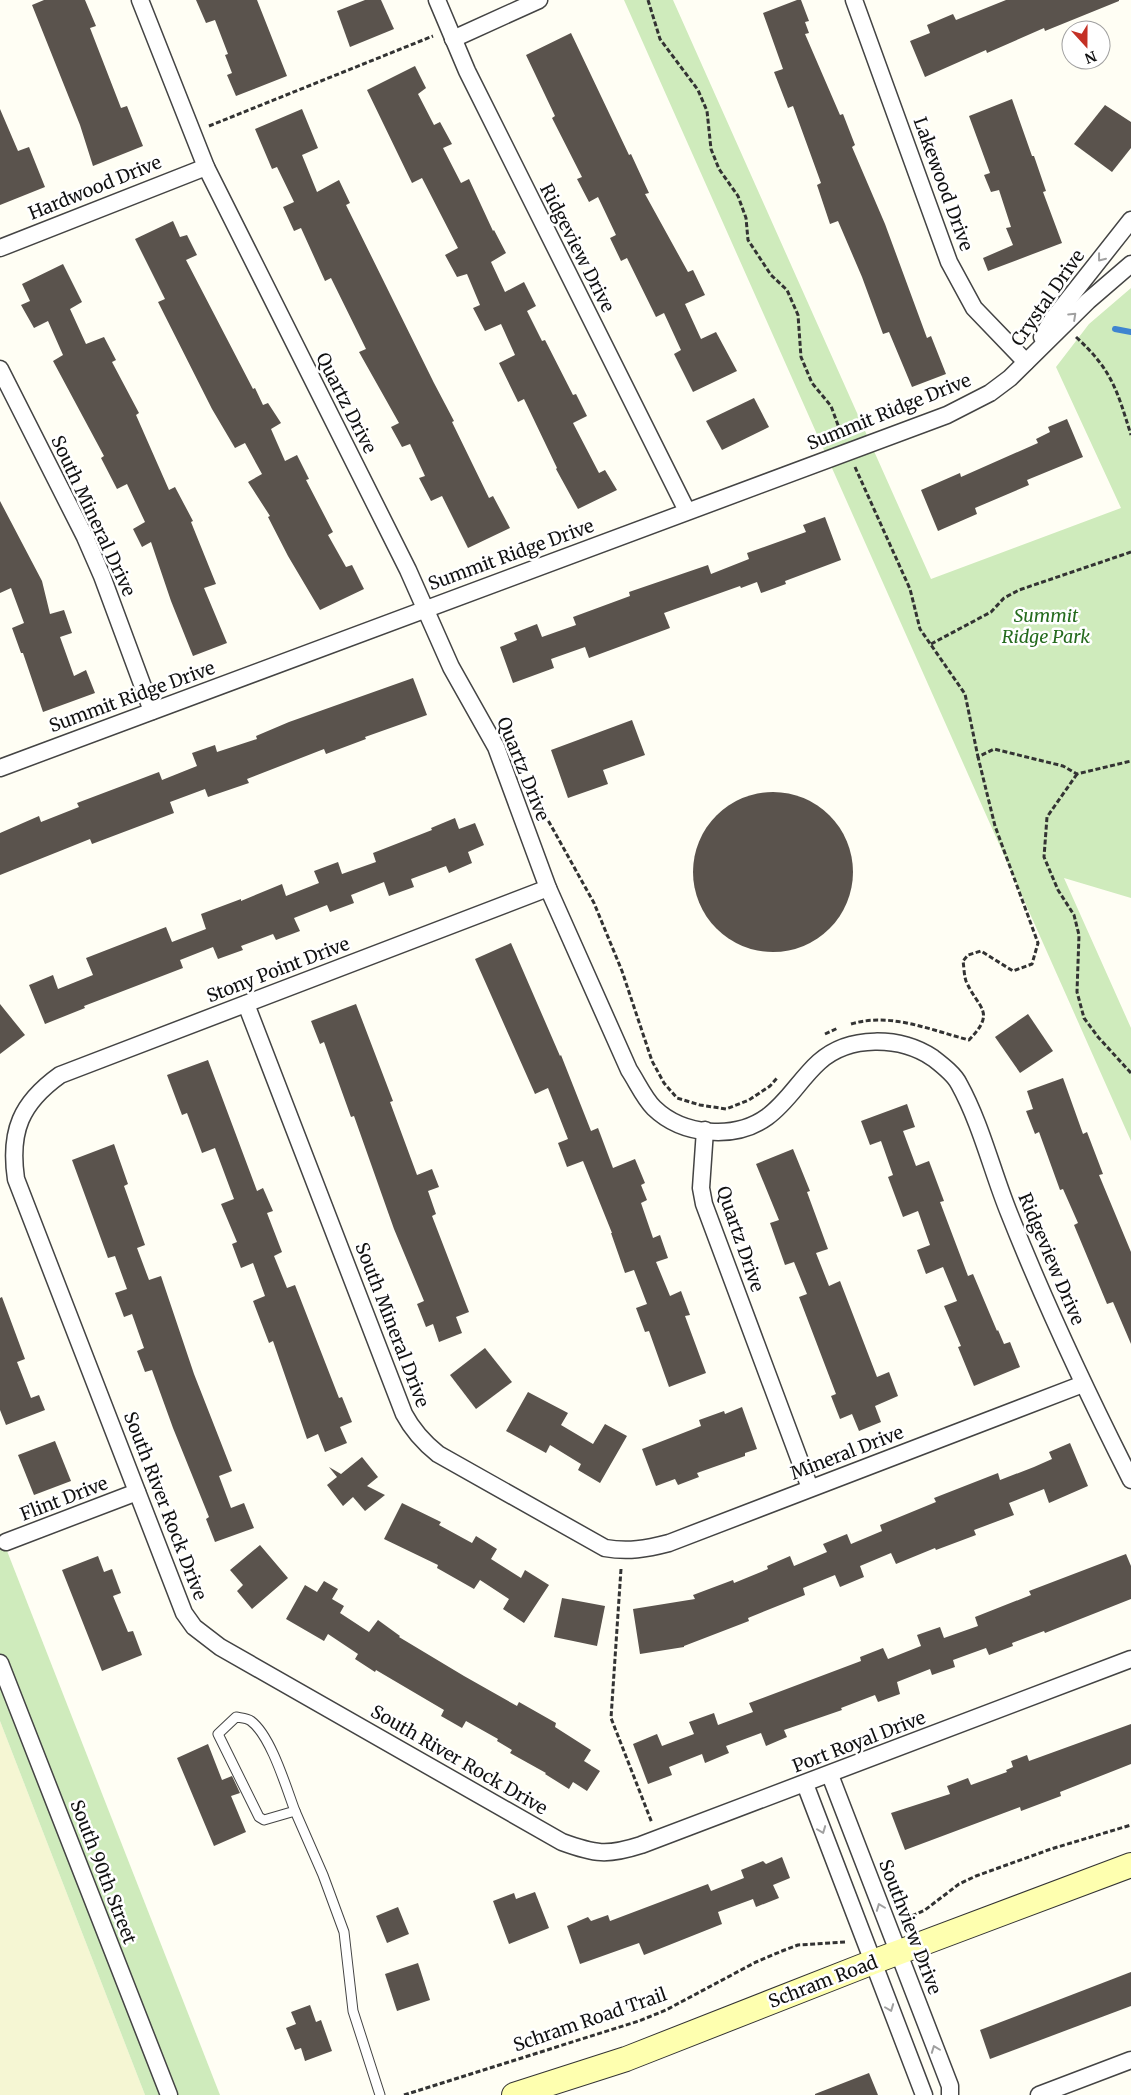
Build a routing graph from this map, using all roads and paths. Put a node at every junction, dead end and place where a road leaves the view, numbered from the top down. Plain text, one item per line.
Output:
1 (140, 0) edge
2 (437, 0) edge
3 (539, 0) edge
4 (648, 0) edge
5 (854, 0) edge
6 (451, 34) junction
7 (192, 132) junction
8 (206, 167) junction
9 (1131, 220) edge
10 (0, 248) edge
11 (1131, 264) edge
12 (1072, 334) dead end
13 (1026, 362) junction
14 (0, 369) edge
15 (1131, 435) edge
16 (848, 451) junction
17 (687, 511) junction
18 (1131, 552) edge
19 (425, 609) junction
20 (931, 644) junction
21 (152, 711) junction
22 (978, 757) junction
23 (1131, 762) edge
24 (0, 768) edge
25 (1077, 774) junction
26 (520, 810) junction
27 (548, 888) junction
28 (246, 1004) junction
29 (847, 1025) dead end
30 (839, 1028) dead end
31 (818, 1039) dead end
32 (782, 1073) dead end
33 (1131, 1073) edge
34 (29, 1102) joint
35 (704, 1130) junction
36 (1083, 1384) junction
37 (1131, 1480) edge
38 (810, 1488) junction
39 (137, 1492) junction
40 (6, 1542) dead end
41 (624, 1552) joint
42 (621, 1569) dead end
43 (1131, 1659) edge
44 (0, 1663) edge
45 (830, 1774) junction
46 (805, 1784) junction
47 (295, 1811) junction
48 (652, 1824) dead end
49 (1131, 1825) edge
50 (600, 1854) joint
51 (1131, 1865) edge
52 (907, 1918) dead end
53 (835, 1944) dead end
54 (898, 1953) junction
55 (873, 1962) junction
56 (1131, 2060) edge
57 (169, 2095) edge
58 (380, 2095) edge
59 (404, 2095) edge
60 (514, 2095) edge
61 (924, 2095) edge
62 (950, 2095) edge
63 (1039, 2095) edge

1 - 7 street, Quartz Drive
2 - 6 street, Ridgeview Drive
3 - 6 street
4 - 16 path
5 - 13 street, Lakewood Drive
6 - 7 path
6 - 17 street, Ridgeview Drive
7 - 8 street, Quartz Drive
8 - 10 street, Hardwood Drive
8 - 19 street, Quartz Drive
9 -> 13 street, Crystal Drive
13 -> 11 street, Crystal Drive
12 - 15 path
13 - 16 street, Summit Ridge Drive
14 - 21 street, South Mineral Drive
16 - 17 street, Summit Ridge Drive
16 - 20 path
17 - 19 street, Summit Ridge Drive
18 - 20 path
19 - 21 street, Summit Ridge Drive
19 - 26 street, Quartz Drive
20 - 22 path
21 - 24 street, Summit Ridge Drive
22 - 25 path
22 - 29 path
23 - 25 path
25 - 33 path
26 - 27 street, Quartz Drive
26 - 32 path
27 - 28 street, Stony Point Drive
27 - 35 street, Quartz Drive
28 - 34 street, Stony Point Drive
28 - 41 street, South Mineral Drive
30 - 31 path
34 - 39 street, South River Rock Drive
35 - 36 street, Ridgeview Drive
35 - 38 street, Quartz Drive
36 - 37 street, Ridgeview Drive
36 - 38 street, Mineral Drive
38 - 41 street, Mineral Drive
39 - 40 street, Flint Drive
39 - 50 street, South River Rock Drive
42 - 48 path
43 - 45 street, Port Royal Drive
44 - 57 street, South 90th Street
45 - 46 street, Port Royal Drive
54 -> 45 street, Southview Drive
46 - 50 street, Port Royal Drive
46 -> 55 street
47 - 47 lane
47 - 58 lane
49 - 52 path
51 - 54 main road, Schram Road
53 - 59 path, Schram Road Trail
54 - 55 main road, Schram Road
62 -> 54 street, Southview Drive
55 - 60 main road, Schram Road
55 -> 61 street
56 - 63 street

